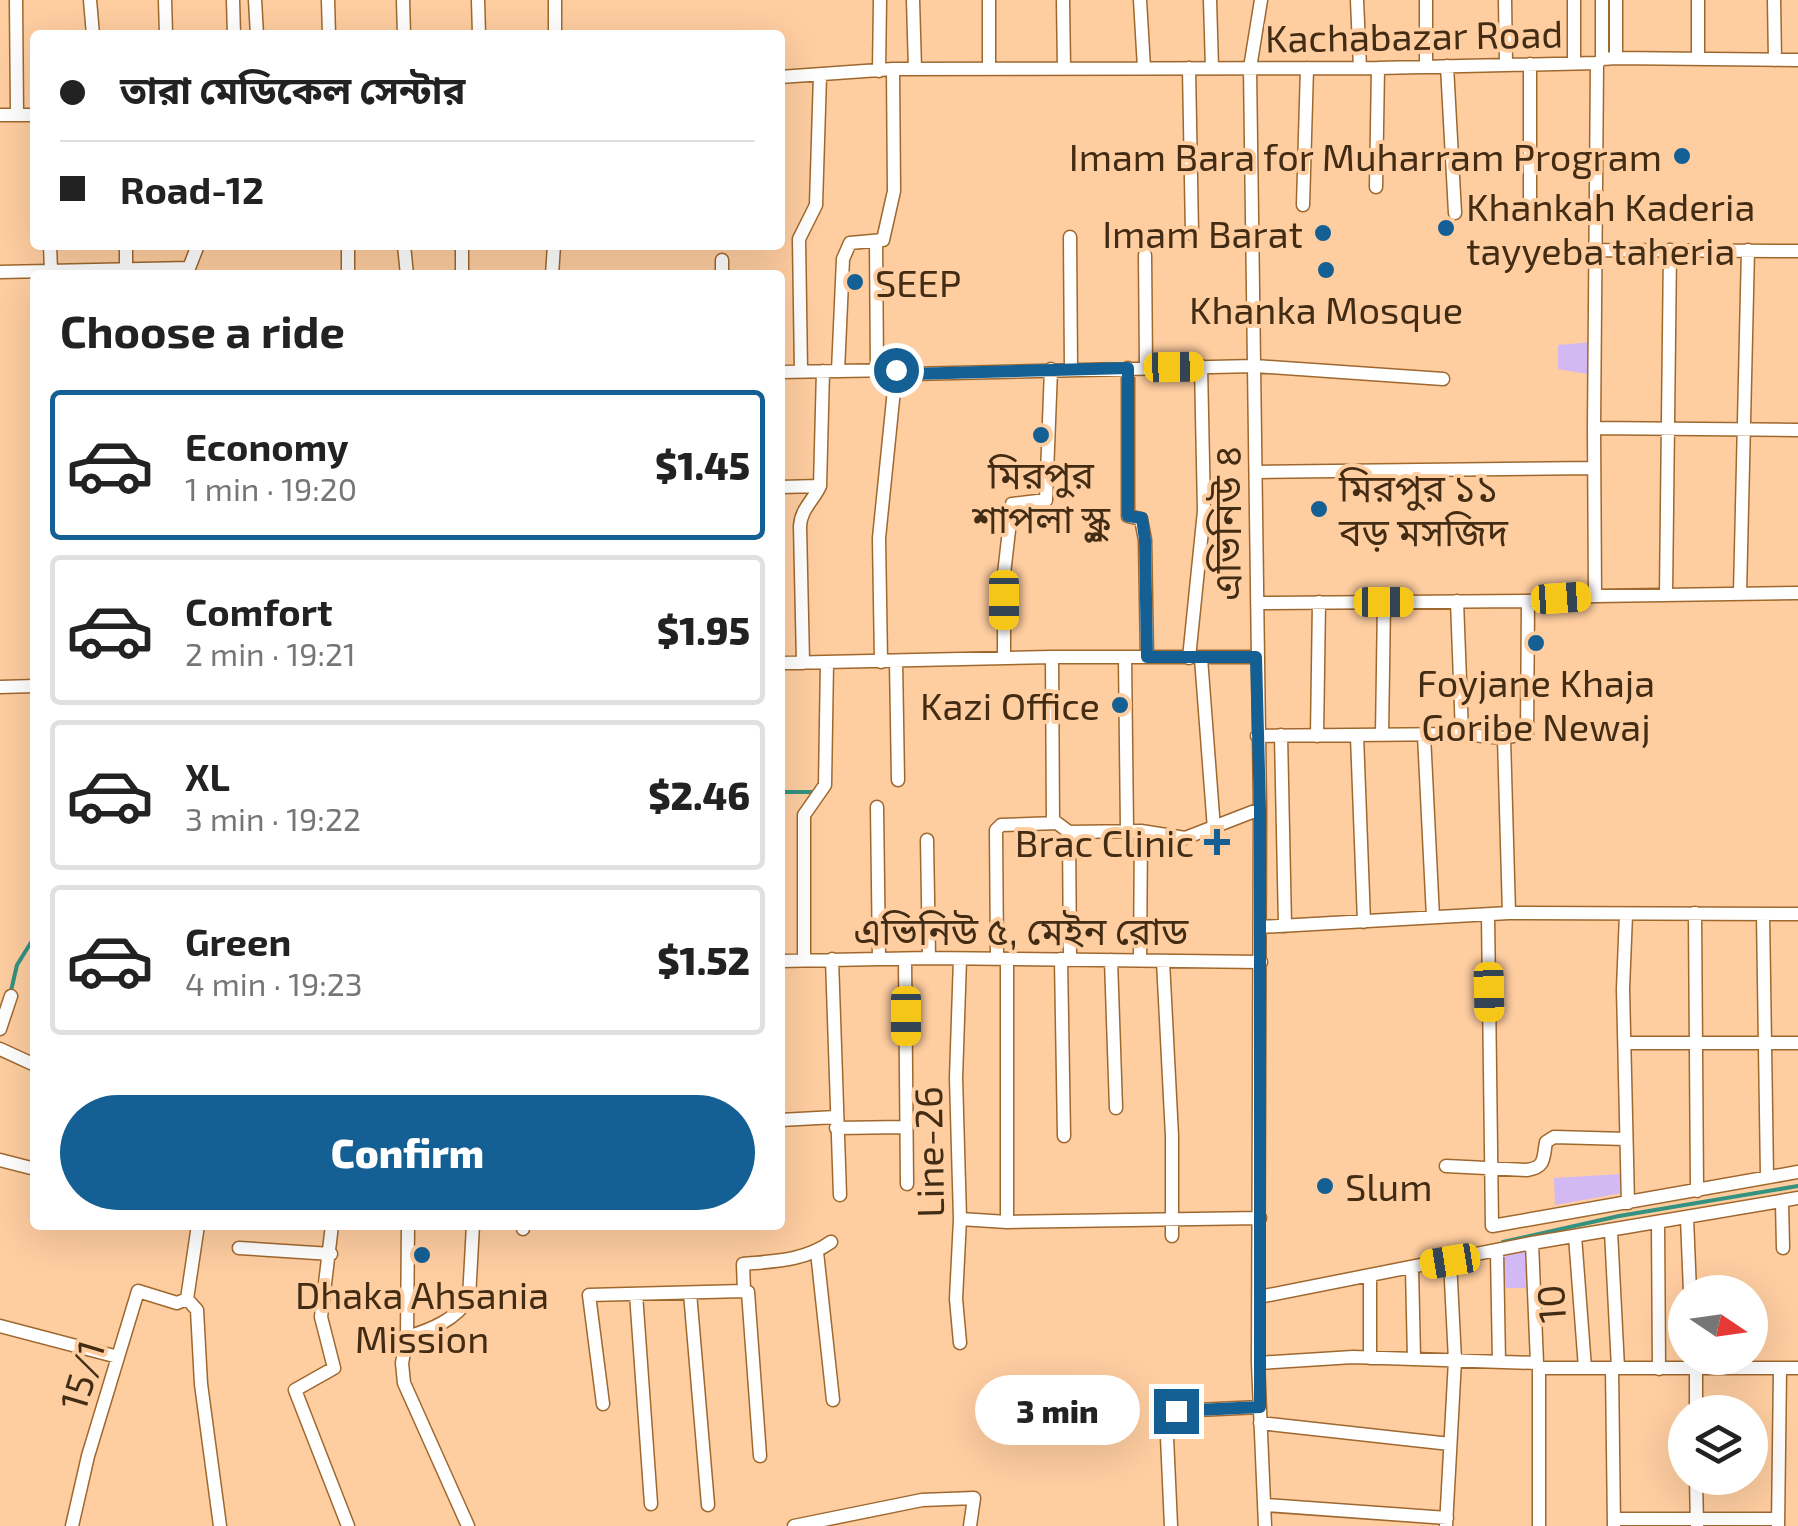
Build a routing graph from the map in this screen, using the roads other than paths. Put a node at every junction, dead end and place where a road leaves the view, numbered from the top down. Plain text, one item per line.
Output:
1 (16, 0) edge
2 (90, 0) edge
3 (165, 0) edge
4 (233, 0) edge
5 (255, 0) edge
6 (328, 0) edge
7 (403, 0) edge
8 (478, 0) edge
9 (556, 0) edge
10 (880, 0) edge
11 (913, 0) edge
12 (989, 0) edge
13 (1063, 0) edge
14 (1140, 0) edge
15 (1210, 0) edge
16 (1261, 0) edge
17 (1357, 0) edge
18 (1426, 0) edge
19 (1505, 0) edge
20 (1574, 0) edge
21 (1602, 0) edge
22 (1616, 0) edge
23 (1698, 0) edge
24 (1774, 0) edge
25 (93, 30) edge
26 (166, 30) edge
27 (234, 30) edge
28 (257, 30) edge
29 (329, 30) edge
30 (404, 30) edge
31 (479, 30) edge
32 (555, 30) edge
33 (1698, 59) junction
34 (1605, 60) junction
35 (1775, 60) junction
36 (1798, 60) edge
37 (1574, 63) junction
38 (1530, 64) junction
39 (1506, 65) junction
40 (1448, 66) junction
41 (1426, 67) junction
42 (1064, 68) junction
43 (1144, 68) junction
44 (1189, 68) junction
45 (1212, 68) junction
46 (1250, 68) junction
47 (1307, 68) junction
48 (1360, 68) junction
49 (1378, 68) junction
50 (915, 69) junction
51 (989, 69) junction
52 (886, 70) junction
53 (820, 75) junction
54 (785, 78) edge
55 (0, 115) edge
56 (17, 115) junction
57 (30, 116) edge
58 (1376, 186) dead end
59 (1530, 203) dead end
60 (1303, 206) dead end
61 (1455, 212) dead end
62 (1192, 234) dead end
63 (1070, 237) dead end
64 (876, 241) junction
65 (126, 250) edge
66 (196, 250) edge
67 (1597, 250) junction
68 (1670, 250) junction
69 (1748, 250) junction
70 (1798, 251) edge
71 (1145, 255) dead end
72 (722, 260) dead end
73 (126, 269) junction
74 (88, 270) edge
75 (722, 270) edge
76 (30, 271) edge
77 (0, 272) edge
78 (1202, 366) junction
79 (1255, 366) junction
80 (1146, 367) junction
81 (1051, 368) junction
82 (1071, 368) junction
83 (1128, 368) junction
84 (877, 370) junction
85 (896, 370) junction
86 (801, 371) junction
87 (831, 371) junction
88 (785, 372) edge
89 (1443, 378) dead end
90 (1594, 428) junction
91 (1667, 430) junction
92 (1798, 430) edge
93 (1743, 431) junction
94 (1594, 468) junction
95 (1256, 472) junction
96 (820, 486) junction
97 (785, 487) edge
98 (1740, 593) junction
99 (1798, 593) edge
100 (1666, 594) junction
101 (1594, 596) junction
102 (1528, 600) junction
103 (1458, 601) junction
104 (1318, 602) junction
105 (1384, 602) junction
106 (1257, 603) junction
107 (1125, 656) junction
108 (1052, 657) junction
109 (1147, 657) junction
110 (1256, 657) junction
111 (1004, 658) junction
112 (1195, 658) junction
113 (896, 661) junction
114 (827, 662) junction
115 (880, 662) junction
116 (785, 663) edge
117 (803, 663) junction
118 (30, 686) edge
119 (0, 688) edge
120 (1462, 734) junction
121 (1382, 735) junction
122 (1424, 735) junction
123 (1258, 736) junction
124 (1280, 736) junction
125 (1317, 736) junction
126 (1357, 736) junction
127 (1504, 738) junction
128 (898, 780) dead end
129 (877, 807) dead end
130 (1260, 809) junction
131 (1053, 823) junction
132 (1214, 829) junction
133 (1134, 831) junction
134 (1070, 832) junction
135 (927, 840) dead end
136 (1509, 913) junction
137 (1696, 913) junction
138 (1488, 914) junction
139 (1626, 914) junction
140 (1763, 914) junction
141 (1798, 914) edge
142 (1433, 917) junction
143 (1364, 922) junction
144 (1285, 926) junction
145 (1260, 927) junction
146 (929, 958) junction
147 (878, 959) junction
148 (905, 959) junction
149 (960, 959) junction
150 (1002, 959) junction
151 (1065, 959) junction
152 (804, 960) junction
153 (832, 960) junction
154 (1111, 960) junction
155 (1140, 960) junction
156 (785, 961) edge
157 (1163, 961) junction
158 (1261, 962) junction
159 (11, 996) dead end
160 (0, 1029) edge
161 (1696, 1042) junction
162 (1625, 1043) junction
163 (1764, 1043) junction
164 (1798, 1043) edge
165 (0, 1049) edge
166 (30, 1062) edge
167 (1116, 1108) dead end
168 (785, 1120) edge
169 (836, 1122) junction
170 (906, 1126) junction
171 (1064, 1136) dead end
172 (1626, 1139) junction
173 (0, 1160) edge
174 (1446, 1166) dead end
175 (30, 1168) edge
176 (1798, 1172) edge
177 (1767, 1177) junction
178 (907, 1184) dead end
179 (1696, 1191) junction
180 (840, 1195) dead end
181 (1798, 1198) edge
182 (1782, 1201) junction
183 (1628, 1203) junction
184 (1172, 1216) junction
185 (1007, 1217) dead end
186 (1260, 1218) junction
187 (1687, 1218) junction
188 (960, 1219) junction
189 (1658, 1224) junction
190 (197, 1230) edge
191 (332, 1230) edge
192 (408, 1230) edge
193 (1611, 1230) junction
194 (473, 1231) edge
195 (1172, 1236) dead end
196 (1575, 1236) junction
197 (831, 1242) dead end
198 (1532, 1243) junction
199 (239, 1248) dead end
200 (1798, 1248) edge
201 (331, 1252) junction
202 (817, 1252) junction
203 (1497, 1252) junction
204 (1450, 1261) junction
205 (1412, 1268) junction
206 (1370, 1275) junction
207 (1689, 1275) edge
208 (744, 1292) junction
209 (636, 1294) junction
210 (690, 1294) junction
211 (1259, 1297) junction
212 (187, 1299) junction
213 (0, 1326) edge
214 (407, 1337) junction
215 (960, 1343) dead end
216 (118, 1357) junction
217 (1370, 1358) junction
218 (1414, 1358) junction
219 (1456, 1360) junction
220 (1499, 1362) junction
221 (1258, 1363) junction
222 (1538, 1366) junction
223 (1668, 1367) edge
224 (1585, 1368) junction
225 (1615, 1368) junction
226 (1768, 1368) edge
227 (1798, 1368) edge
228 (1659, 1369) junction
229 (1780, 1369) junction
230 (833, 1400) dead end
231 (603, 1404) dead end
232 (1260, 1407) junction
233 (1260, 1423) junction
234 (1450, 1444) junction
235 (760, 1456) dead end
236 (1696, 1495) edge
237 (651, 1504) dead end
238 (708, 1505) dead end
239 (1265, 1506) junction
240 (1446, 1522) edge
241 (1778, 1522) edge
242 (1614, 1523) edge
243 (1697, 1523) edge
244 (72, 1526) edge
245 (220, 1526) edge
246 (348, 1526) edge
247 (468, 1526) edge
248 (794, 1526) edge
249 (970, 1526) edge
250 (1171, 1526) edge
251 (1265, 1526) edge
252 (1539, 1526) edge

1 - 56 street
2 - 25 street
3 - 26 street
4 - 27 street
5 - 28 street
6 - 29 street
7 - 30 street
8 - 31 street
9 - 32 street
10 - 52 street
11 - 50 street
12 - 51 street
13 - 42 street
14 - 43 street
15 - 45 street
16 - 46 street, এভিনিউ ৪
17 - 48 street
18 - 41 street
19 - 39 street
20 - 37 street
21 - 34 street
22 - 34 street
23 - 33 street
24 - 35 street
33 - 34 street, Kachabazar Road
33 - 35 street, Kachabazar Road
34 - 37 street, Kachabazar Road
34 - 67 street
35 - 36 street, Kachabazar Road
37 - 38 street, Kachabazar Road
38 - 39 street, Kachabazar Road
38 - 59 street
39 - 40 street, Kachabazar Road
40 - 41 street, Kachabazar Road
40 - 61 street
41 - 49 street, Kachabazar Road
42 - 43 street, Kachabazar Road
42 - 51 street, Kachabazar Road
43 - 44 street, Kachabazar Road
44 - 45 street, Kachabazar Road
44 - 62 street
45 - 46 street, Kachabazar Road
46 - 47 street, Kachabazar Road
46 - 79 street, এভিনিউ ৪
47 - 48 street, Kachabazar Road
47 - 60 street
48 - 49 street, Kachabazar Road
49 - 58 street
50 - 51 street, Kachabazar Road
50 - 52 street, Kachabazar Road
52 - 53 street, Kachabazar Road
52 - 64 street
53 - 54 street, Kachabazar Road
53 - 86 street
55 - 56 street
56 - 57 street
63 - 82 street
64 - 84 street
64 - 87 street
65 - 73 street
66 - 73 street
67 - 68 street
67 - 90 street
68 - 69 street
68 - 91 street
69 - 70 street
69 - 93 street
71 - 80 street
72 - 75 street
73 - 74 street
76 - 77 street
78 - 79 street
78 - 80 street
78 - 112 street
79 - 89 street
79 - 95 street, এভিনিউ ৪
80 - 83 street
81 - 82 street
81 - 85 street
81 - 111 street
82 - 83 street
83 - 109 street
84 - 85 street
84 - 87 street
85 - 115 street
86 - 87 street
86 - 88 street
87 - 96 street
90 - 91 street
90 - 94 street
91 - 93 street
91 - 100 street
92 - 93 street
93 - 98 street
94 - 95 street
94 - 101 street
95 - 106 street, এভিনিউ ৪
96 - 97 street
96 - 117 street
98 - 99 street
98 - 100 street
100 - 101 street
101 - 102 street
102 - 103 street
102 - 127 street
103 - 105 street
103 - 120 street
104 - 105 street
104 - 106 street
104 - 125 street
105 - 121 street
106 - 110 street, এভিনিউ ৪
107 - 108 street
107 - 109 street
107 - 133 street
108 - 111 street
108 - 131 street
109 - 112 street
110 - 112 street
110 - 123 street, এভিনিউ ৪
111 - 113 street
112 - 132 street
113 - 115 street
113 - 128 street
114 - 115 street
114 - 117 street
114 - 152 street
116 - 117 street
118 - 119 street
120 - 122 street
120 - 127 street
121 - 122 street
121 - 126 street
122 - 142 street
123 - 124 street
123 - 130 street, এভিনিউ ৪
124 - 125 street
124 - 144 street
125 - 126 street
126 - 143 street
127 - 136 street
129 - 147 street
130 - 132 street
130 - 145 street, এভিনিউ ৪
131 - 134 street
131 - 150 street
132 - 133 street
133 - 134 street
133 - 155 street
134 - 151 street
135 - 146 street
136 - 138 street
136 - 139 street
137 - 139 street
137 - 140 street
137 - 161 street
138 - 142 street
138 - 183 street
139 - 162 street
140 - 141 street
140 - 163 street
142 - 143 street
143 - 144 street
144 - 145 street
145 - 158 street, এভিনিউ ৪
146 - 148 street, এভিনিউ ৫, মেইন রোড
146 - 149 street, এভিনিউ ৫, মেইন রোড
147 - 148 street, এভিনিউ ৫, মেইন রোড
147 - 153 street, এভিনিউ ৫, মেইন রোড
148 - 170 street
149 - 150 street, এভিনিউ ৫, মেইন রোড
149 - 188 street, Line-26
150 - 151 street, এভিনিউ ৫, মেইন রোড
150 - 185 street
151 - 154 street, এভিনিউ ৫, মেইন রোড
151 - 171 street
152 - 153 street, এভিনিউ ৫, মেইন রোড
152 - 156 street, এভিনিউ ৫, মেইন রোড
153 - 169 street
154 - 155 street, এভিনিউ ৫, মেইন রোড
154 - 167 street
155 - 157 street, এভিনিউ ৫, মেইন রোড
157 - 158 street, এভিনিউ ৫, মেইন রোড
157 - 184 street
158 - 186 street, এভিনিউ ৪
159 - 160 street
161 - 162 street
161 - 163 street
161 - 179 street
162 - 172 street
163 - 164 street
163 - 177 street
165 - 166 street
168 - 169 street
169 - 170 street
169 - 180 street
170 - 178 street
172 - 174 street
172 - 183 street
173 - 175 street
176 - 177 street
177 - 179 street
179 - 183 street
181 - 182 street
182 - 187 street
182 - 200 street
184 - 186 street
184 - 188 street
184 - 195 street
186 - 211 street, এভিনিউ ৪
187 - 189 street
187 - 207 street
188 - 215 street, Line-26
189 - 193 street
189 - 228 street
190 - 212 street
191 - 201 street
192 - 214 street
193 - 196 street
193 - 225 street
194 - 214 street
196 - 198 street
196 - 224 street, 10
197 - 202 street
198 - 203 street
198 - 222 street
199 - 201 street
201 - 246 street
202 - 208 street
202 - 230 street
203 - 204 street
203 - 220 street
204 - 205 street
204 - 219 street
205 - 206 street
205 - 218 street
206 - 211 street
206 - 217 street
208 - 210 street
208 - 235 street
209 - 210 street
209 - 231 street
209 - 237 street
210 - 238 street
211 - 221 street, এভিনিউ ৪
212 - 216 street, 15/1
212 - 245 street
213 - 216 street
214 - 247 street
216 - 244 street, 15/1
217 - 218 street
217 - 221 street
218 - 219 street
219 - 220 street
219 - 234 street
220 - 222 street
221 - 232 street, এভিনিউ ৪
222 - 224 street
222 - 252 street
223 - 228 street
224 - 225 street
225 - 228 street
225 - 242 street
226 - 229 street
227 - 229 street
229 - 241 street
232 - 233 street, এভিনিউ ৪
232 - 250 street
233 - 234 street
233 - 239 street, এভিনিউ ৪
234 - 240 street
236 - 243 street
239 - 240 street
239 - 251 street, এভিনিউ ৪
241 - 243 street
242 - 243 street
248 - 249 street

